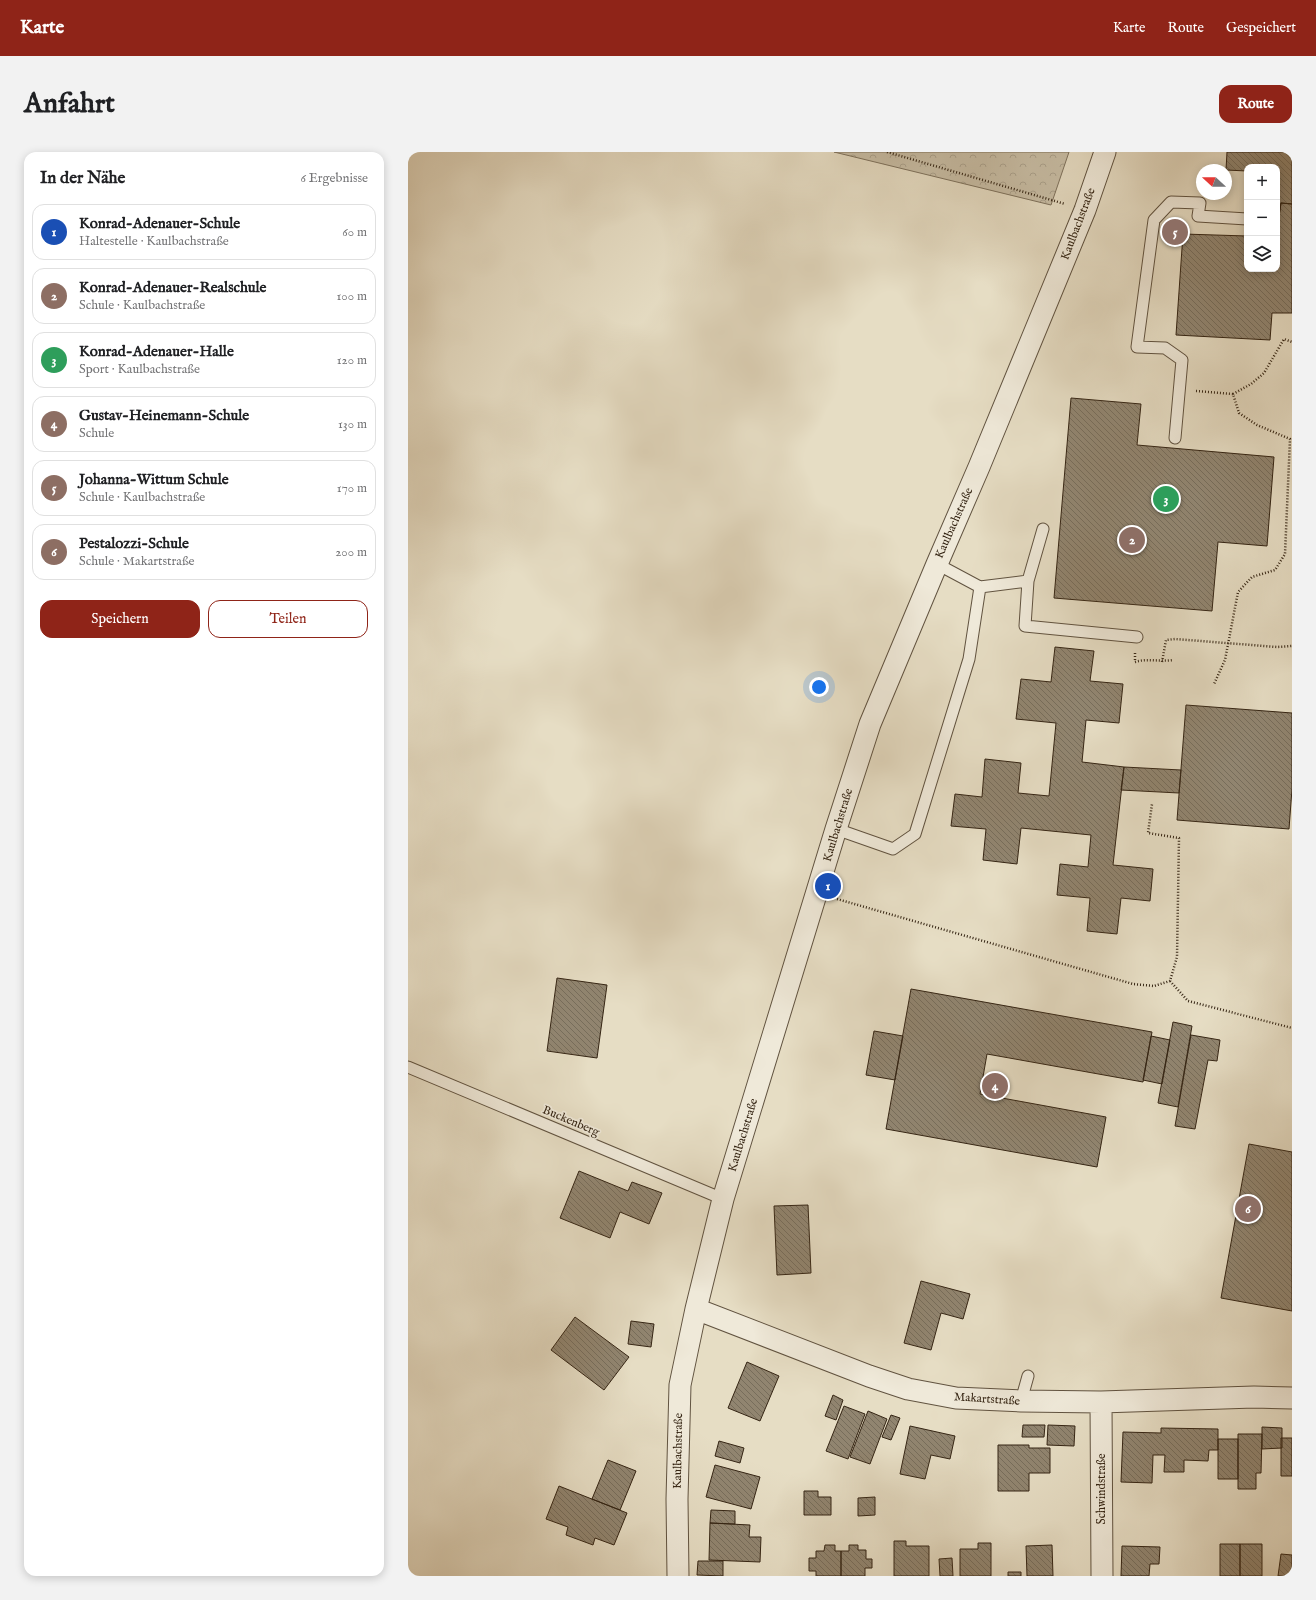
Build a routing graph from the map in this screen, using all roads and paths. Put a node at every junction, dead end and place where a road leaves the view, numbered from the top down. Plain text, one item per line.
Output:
1 (887, 152) edge
2 (1105, 152) edge
3 (1085, 210) junction
4 (1244, 219) edge
5 (1292, 342) edge
6 (1179, 389) junction
7 (1233, 394) junction
8 (1175, 438) dead end
9 (1291, 438) edge
10 (1043, 529) dead end
11 (937, 564) junction
12 (1028, 580) junction
13 (980, 587) junction
14 (1137, 637) dead end
15 (1228, 643) junction
16 (1292, 646) edge
17 (1173, 660) dead end
18 (1134, 662) dead end
19 (1162, 662) junction
20 (1214, 684) dead end
21 (1152, 804) dead end
22 (836, 829) junction
23 (817, 893) junction
24 (1170, 980) junction
25 (1292, 1028) edge
26 (408, 1067) edge
27 (723, 1199) junction
28 (696, 1309) junction
29 (1028, 1376) dead end
30 (1292, 1398) edge
31 (1020, 1402) junction
32 (1101, 1402) junction
33 (678, 1576) edge
34 (1102, 1576) edge

1 - 3 path
2 - 3 street, Kaulbachstraße
3 - 11 street, Kaulbachstraße
4 - 6 lane
5 - 7 path
6 - 7 path
6 - 8 lane
7 - 9 path
9 - 15 path
10 - 12 lane
11 - 13 lane
11 - 22 street, Kaulbachstraße
12 - 13 lane
12 - 14 lane
13 - 22 lane
15 - 16 path
15 - 19 path
15 - 20 path
17 - 19 path
18 - 19 path
21 - 24 path
22 - 23 street, Kaulbachstraße
23 - 24 path
23 - 27 street, Kaulbachstraße
24 - 25 path
26 - 27 lane, Buckenberg
27 - 28 street, Kaulbachstraße
28 - 31 street, Makartstraße
28 - 33 street, Kaulbachstraße
29 - 31 lane
30 - 32 street, Makartstraße
31 - 32 street, Makartstraße
32 - 34 street, Schwindstraße

